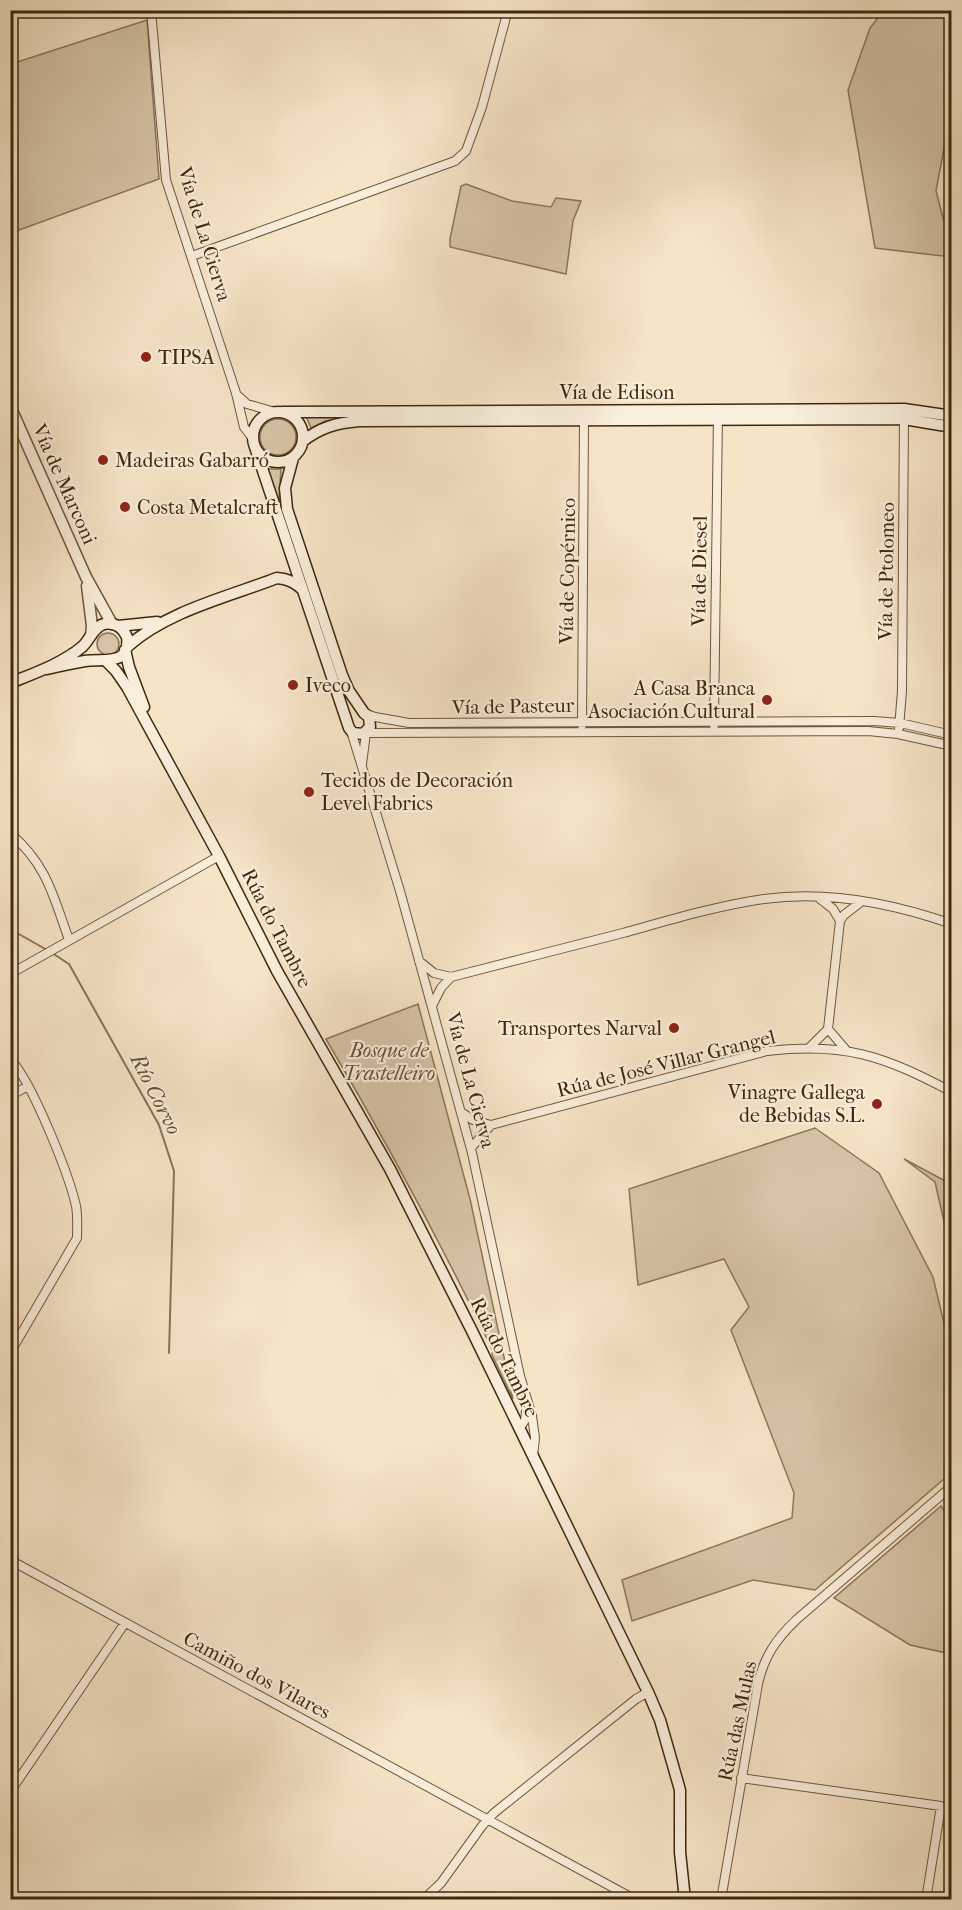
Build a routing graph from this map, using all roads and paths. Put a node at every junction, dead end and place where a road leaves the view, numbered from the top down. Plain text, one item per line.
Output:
1 (151, 10) edge
2 (508, 10) edge
3 (192, 256) junction
4 (236, 393) junction
5 (10, 406) edge
6 (278, 412) junction
7 (904, 414) junction
8 (718, 415) junction
9 (584, 416) junction
10 (951, 416) edge
11 (951, 427) edge
12 (303, 441) junction
13 (254, 444) junction
14 (292, 458) junction
15 (291, 554) junction
16 (86, 577) junction
17 (277, 578) junction
18 (302, 590) junction
19 (166, 620) junction
20 (115, 625) junction
21 (91, 636) junction
22 (126, 649) junction
23 (104, 660) junction
24 (47, 669) junction
25 (10, 683) edge
26 (364, 713) junction
27 (714, 720) junction
28 (582, 722) junction
29 (900, 723) junction
30 (349, 727) junction
31 (582, 732) junction
32 (714, 732) junction
33 (153, 733) junction
34 (366, 733) junction
35 (898, 734) junction
36 (951, 735) edge
37 (951, 746) edge
38 (362, 771) junction
39 (10, 833) edge
40 (219, 856) junction
41 (819, 898) junction
42 (841, 898) junction
43 (862, 901) junction
44 (840, 916) junction
45 (951, 924) edge
46 (69, 940) junction
47 (419, 961) junction
48 (10, 974) edge
49 (447, 979) junction
50 (425, 984) junction
51 (432, 1007) junction
52 (828, 1032) junction
53 (809, 1048) junction
54 (826, 1048) junction
55 (848, 1051) junction
56 (10, 1059) edge
57 (28, 1086) junction
58 (951, 1092) edge
59 (10, 1096) edge
60 (460, 1111) junction
61 (487, 1126) junction
62 (466, 1131) junction
63 (471, 1148) junction
64 (10, 1353) edge
65 (526, 1408) junction
66 (533, 1423) junction
67 (520, 1428) junction
68 (534, 1456) junction
69 (951, 1486) edge
70 (10, 1560) edge
71 (125, 1623) junction
72 (648, 1692) junction
73 (741, 1778) junction
74 (10, 1792) edge
75 (487, 1820) junction
76 (423, 1899) edge
77 (636, 1899) edge
78 (685, 1899) edge
79 (721, 1899) edge
80 (926, 1899) edge

1 - 3 street, Vía de La Cierva
2 - 3 street
3 - 4 street, Vía de La Cierva
4 - 6 street
4 - 13 street, Vía de La Cierva
5 - 16 main road, Vía de Marconi
6 - 9 main road, Vía de Edison
6 - 12 main road
6 - 13 main road
7 - 8 main road, Vía de Edison
7 - 10 main road, Vía de Edison
7 - 11 main road, Vía de Edison
7 - 29 street, Vía de Ptolomeo
8 - 9 main road, Vía de Edison
8 - 27 street, Vía de Diesel
9 - 12 main road, Vía de Edison
9 - 28 street, Vía de Copérnico
12 - 14 main road
13 - 14 main road
13 - 15 main road, Vía de La Cierva
14 - 26 main road
15 - 17 main road
15 - 18 main road, Vía de La Cierva
16 - 20 main road, Vía de Marconi
16 - 21 main road, Vía de Marconi
17 - 18 main road
17 - 19 main road
18 - 30 main road, Vía de La Cierva
19 - 20 main road
19 - 22 main road
20 - 21 main road
20 - 22 main road
21 - 23 main road
21 - 24 main road
22 - 23 main road
22 - 33 main road
23 - 24 main road
23 - 33 main road
24 - 25 main road
26 - 28 street, Vía de Pasteur
26 - 30 main road
26 - 34 main road
27 - 28 street, Vía de Pasteur
27 - 29 street, Vía de Pasteur
27 - 32 street, Vía de Diesel
28 - 31 street, Vía de Copérnico
29 - 35 street, Vía de Ptolomeo
29 - 36 street, Vía de Pasteur
30 - 34 main road
30 - 38 street, Vía de La Cierva
31 - 32 street, Vía de Pasteur
31 - 34 street, Vía de Pasteur
32 - 35 street, Vía de Pasteur
33 - 40 main road
34 - 38 street, Vía de La Cierva
35 - 37 street, Vía de Pasteur
38 - 47 street, Vía de La Cierva
39 - 46 street
40 - 46 street
40 - 67 main road, Rúa do Tambre
41 - 42 street
41 - 44 street
41 - 49 street
42 - 43 street
42 - 44 street
43 - 44 street
43 - 45 street
44 - 52 street
46 - 48 street
47 - 49 street
47 - 50 street, Vía de La Cierva
49 - 50 street
49 - 51 street
50 - 51 street, Vía de La Cierva
51 - 60 street, Vía de La Cierva
52 - 53 street
52 - 54 street
52 - 55 street
53 - 54 street, Rúa de José Villar Grangel
53 - 61 street, Rúa de José Villar Grangel
54 - 55 street, Rúa de José Villar Grangel
55 - 58 street, Rúa de José Villar Grangel
56 - 57 street
57 - 59 street
57 - 64 street
60 - 61 street
60 - 62 street, Vía de La Cierva
61 - 62 street, Rúa de José Villar Grangel
61 - 63 street
62 - 63 street, Vía de La Cierva
63 - 65 street, Vía de La Cierva
65 - 66 street, Vía de La Cierva
65 - 67 street
66 - 67 street
66 - 68 street, Vía de La Cierva
67 - 68 main road, Rúa do Tambre
68 - 72 main road, Rúa do Tambre
69 - 73 street, Rúa das Mulas
70 - 71 street, Camiño dos Vilares
71 - 74 street
71 - 75 street, Camiño dos Vilares
72 - 75 street
72 - 78 main road, Rúa do Tambre
73 - 79 street, Rúa das Mulas
73 - 80 street
75 - 76 street
75 - 77 street, Camiño dos Vilares

